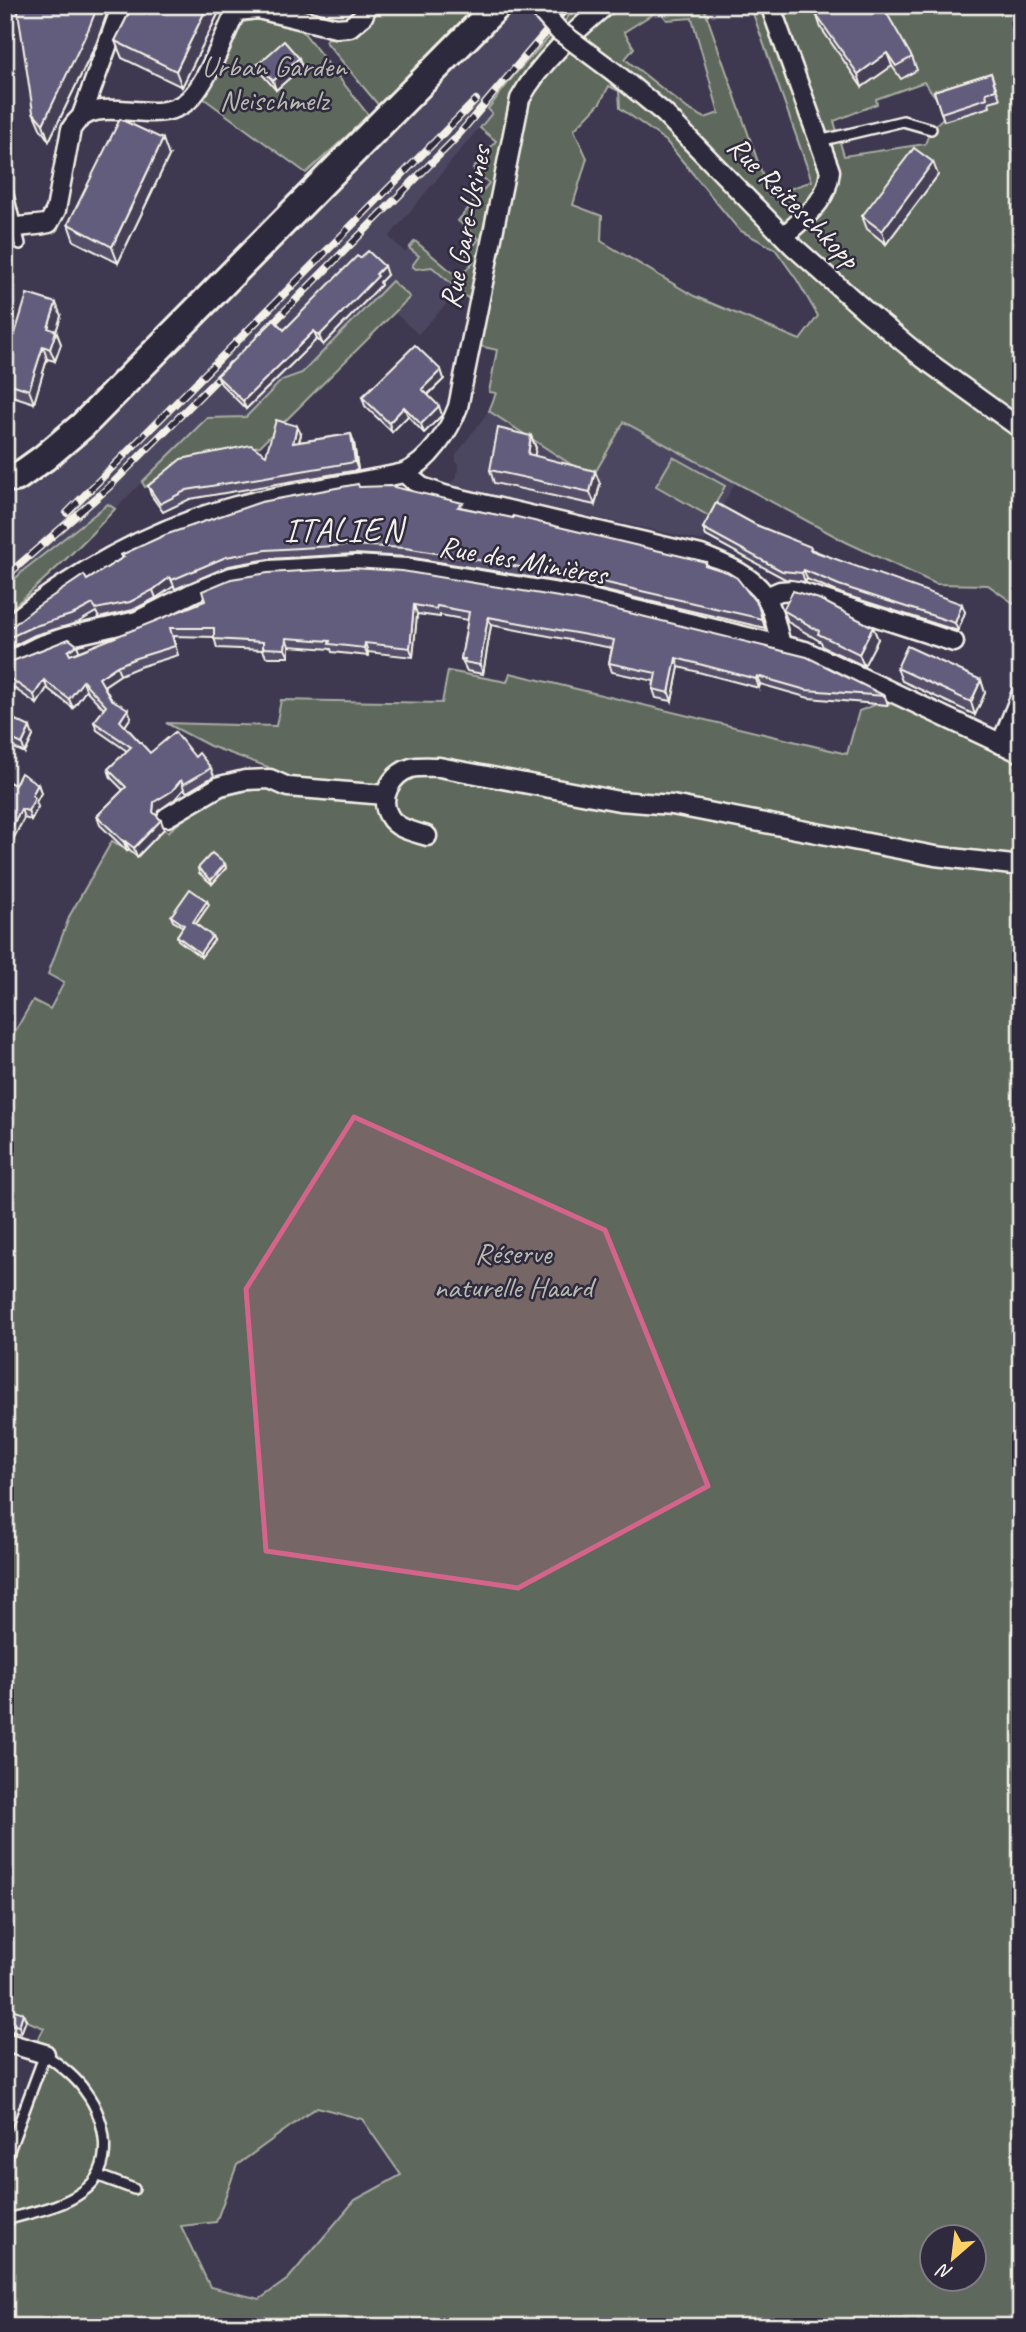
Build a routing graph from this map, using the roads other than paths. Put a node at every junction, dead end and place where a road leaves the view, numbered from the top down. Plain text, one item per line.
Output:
1 (122, 5) edge
2 (368, 5) edge
3 (498, 5) edge
4 (536, 5) edge
5 (606, 5) edge
6 (770, 5) edge
7 (238, 8) edge
8 (296, 12) edge
9 (82, 115) junction
10 (931, 129) dead end
11 (819, 141) junction
12 (5, 182) edge
13 (11, 229) edge
14 (784, 236) junction
15 (20, 244) dead end
16 (1021, 429) edge
17 (404, 473) junction
18 (16, 478) dead end
19 (766, 597) junction
20 (5, 628) edge
21 (954, 642) dead end
22 (781, 645) junction
23 (5, 663) edge
24 (1021, 695) edge
25 (1001, 744) junction
26 (1021, 753) edge
27 (385, 795) junction
28 (167, 817) dead end
29 (427, 836) dead end
30 (1021, 866) edge
31 (5, 2042) edge
32 (45, 2054) junction
33 (7, 2156) dead end
34 (99, 2176) junction
35 (134, 2189) dead end
36 (5, 2220) edge

1 - 9 street
2 - 8 street
3 - 18 main road
4 - 14 street, Rue Reiteschkopp, bridge
5 - 17 street, Rue Gare-Usines
6 - 11 street
7 - 8 street
7 - 9 street
9 - 13 street
10 - 11 lane
11 - 14 street
12 - 13 lane
13 - 15 lane
14 - 16 street, Rue Reiteschkopp
17 - 19 street
17 - 20 street, Rue Gare-Usines
19 - 21 street
19 - 22 street
22 - 23 street, Rue des Minières
22 - 25 street, Rue des Minières
24 - 25 street
25 - 26 street, Rue des Minières
27 - 28 street
27 - 29 street
27 - 30 street
31 - 32 street
32 - 33 lane
32 - 34 lane
34 - 35 lane
34 - 36 lane

